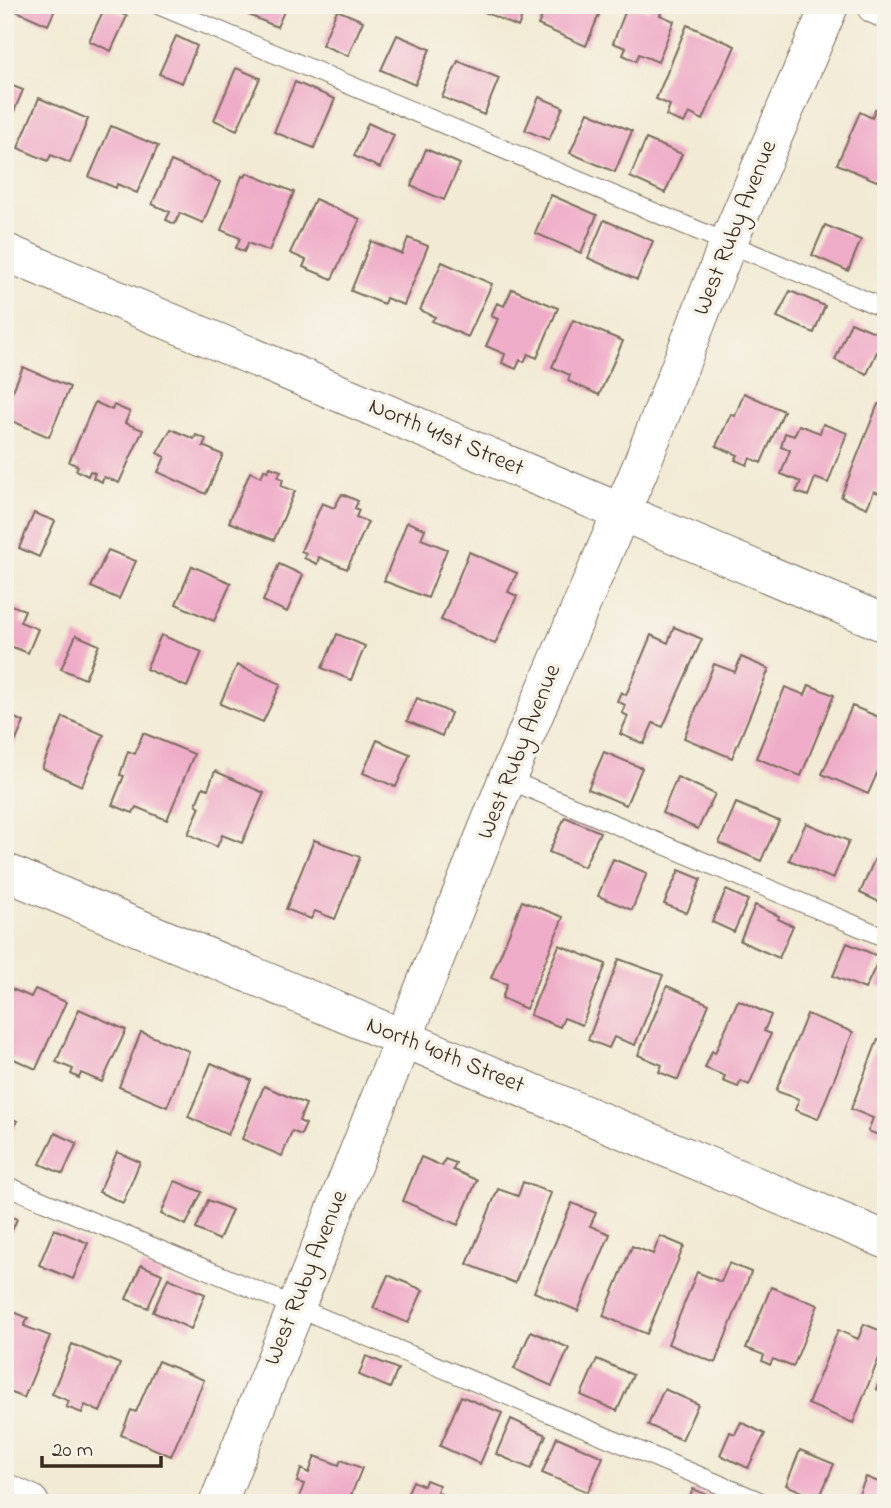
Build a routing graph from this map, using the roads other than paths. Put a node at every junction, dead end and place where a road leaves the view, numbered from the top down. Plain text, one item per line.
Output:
1 (158, 5) edge
2 (830, 5) edge
3 (875, 5) edge
4 (886, 10) edge
5 (728, 243) junction
6 (5, 253) edge
7 (886, 309) edge
8 (621, 512) junction
9 (886, 624) edge
10 (507, 779) junction
11 (5, 872) edge
12 (886, 939) edge
13 (404, 1039) junction
14 (5, 1185) edge
15 (886, 1240) edge
16 (294, 1308) junction
17 (5, 1492) edge
18 (30, 1503) edge
19 (218, 1503) edge
20 (764, 1503) edge

1 - 5 lane
2 - 5 street, West Ruby Avenue
3 - 4 street
5 - 7 lane
5 - 8 street, West Ruby Avenue
6 - 8 street, North 41st Street
8 - 9 street, North 41st Street
8 - 10 street, West Ruby Avenue
10 - 12 lane
10 - 13 street, West Ruby Avenue
11 - 13 street, North 40th Street
13 - 15 street, North 40th Street
13 - 16 street, West Ruby Avenue
14 - 16 lane
16 - 19 street, West Ruby Avenue
16 - 20 lane
17 - 18 street

